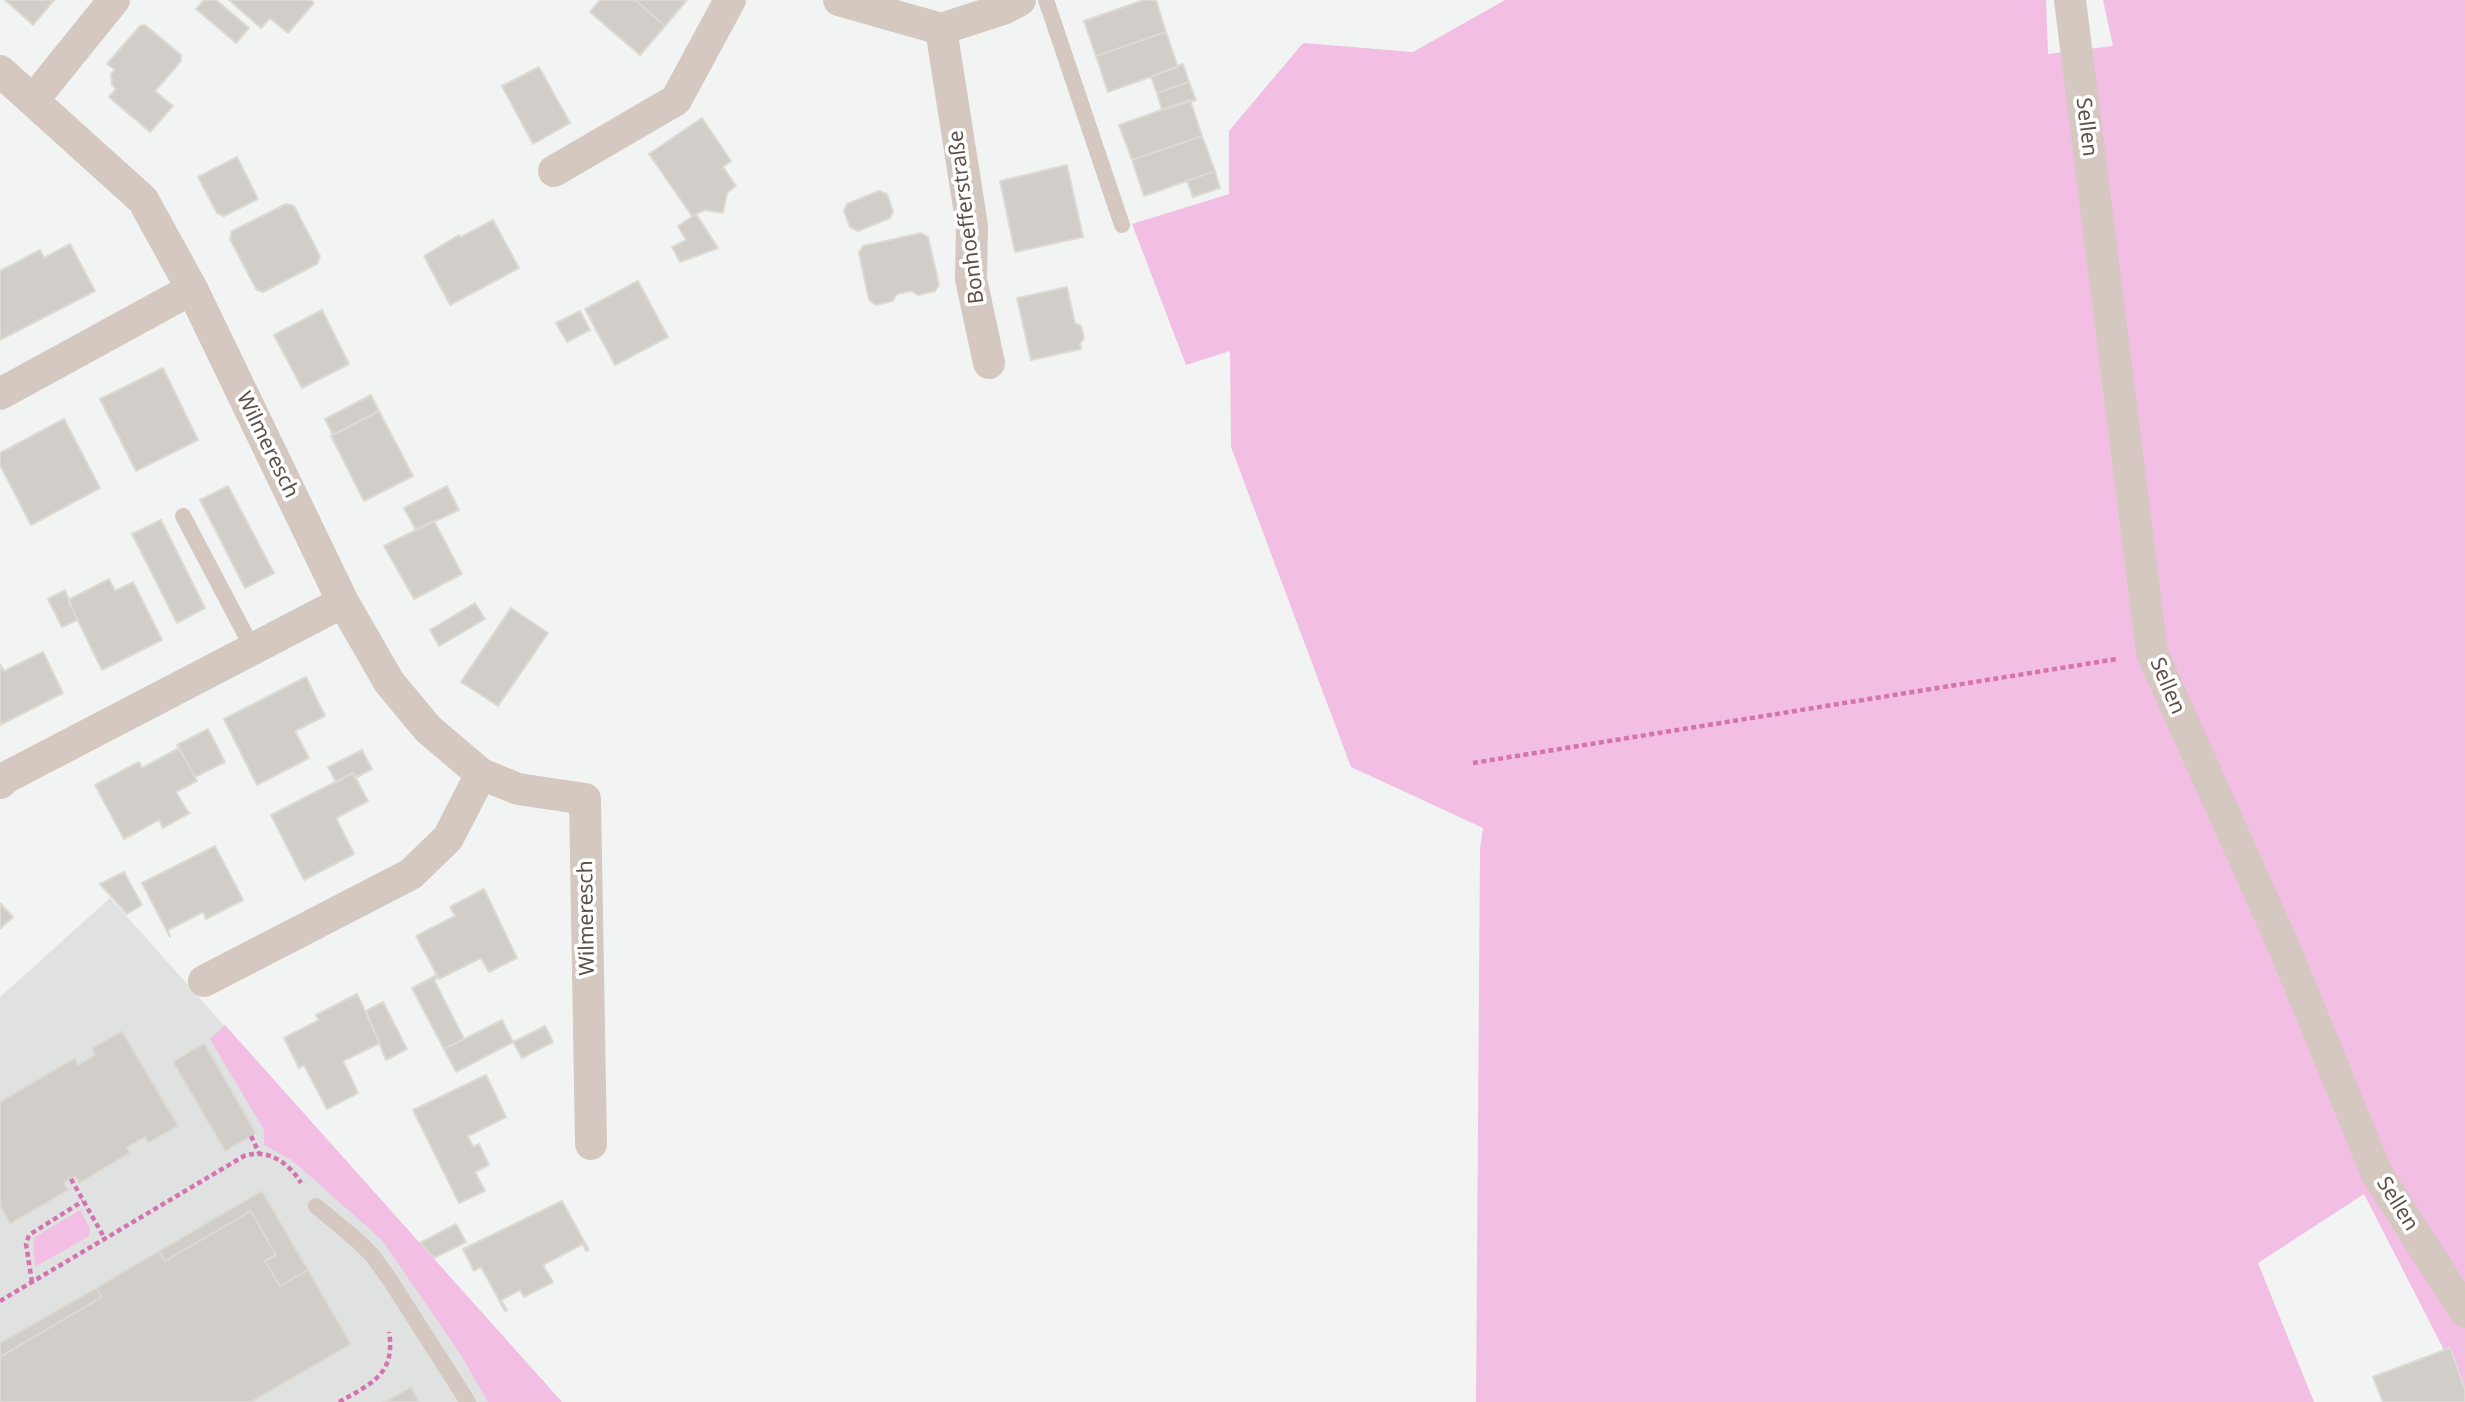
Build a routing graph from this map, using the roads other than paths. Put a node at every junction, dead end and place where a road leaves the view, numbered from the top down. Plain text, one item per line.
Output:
1 (114, 0) edge
2 (730, 0) edge
3 (839, 0) edge
4 (1020, 0) edge
5 (1046, 0) edge
6 (2070, 0) edge
7 (941, 29) junction
8 (0, 71) edge
9 (34, 99) junction
10 (554, 172) dead end
11 (1122, 225) dead end
12 (191, 289) junction
13 (989, 363) dead end
14 (0, 394) edge
15 (183, 516) dead end
16 (343, 602) junction
17 (253, 649) junction
18 (481, 774) junction
19 (0, 783) edge
20 (204, 981) dead end
21 (591, 1144) dead end
22 (316, 1206) road end
23 (2465, 1312) edge
24 (468, 1402) edge

1 - 9 street
2 - 10 street
3 - 7 street
4 - 7 street
5 - 11 lane
6 - 23 street, Sellen
7 - 13 street, Bonhoefferstraße
8 - 9 street, Wilmeresch
9 - 12 street, Wilmeresch
12 - 14 street
12 - 16 street, Wilmeresch
15 - 17 lane
16 - 17 street
16 - 18 street, Wilmeresch
17 - 19 street
18 - 20 street
18 - 21 street, Wilmeresch
22 - 24 lane

